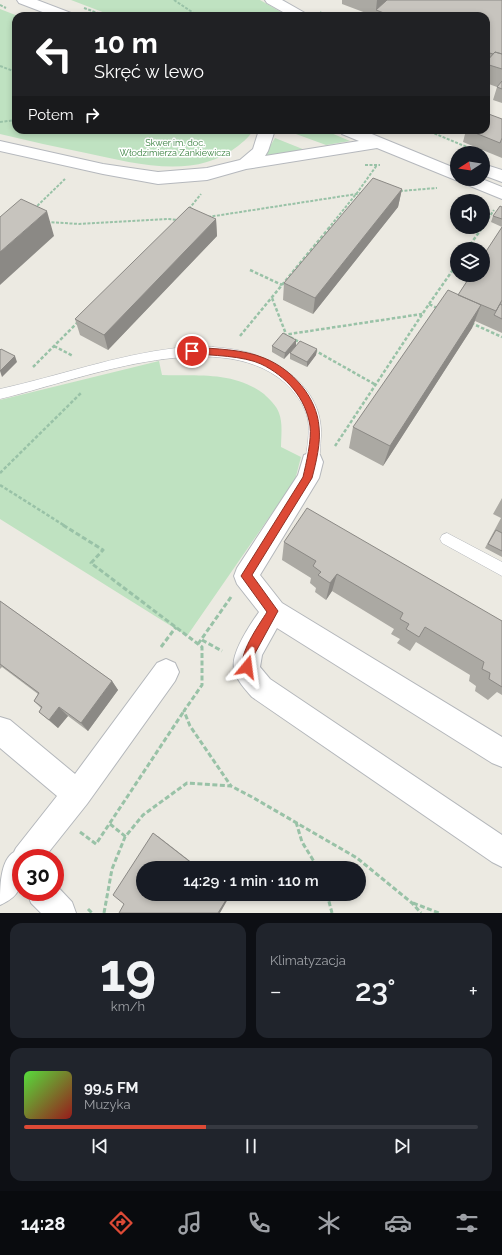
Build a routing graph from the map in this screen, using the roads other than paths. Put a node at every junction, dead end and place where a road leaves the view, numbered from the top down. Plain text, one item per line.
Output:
1 (24, 0) edge
2 (272, 0) edge
3 (56, 12) edge
4 (293, 12) edge
5 (265, 134) edge
6 (369, 134) edge
7 (380, 136) edge
8 (0, 146) edge
9 (450, 157) edge
10 (246, 164) junction
11 (450, 171) edge
12 (490, 172) edge
13 (502, 176) edge
14 (476, 186) edge
15 (499, 201) edge
16 (3, 393) edge
17 (312, 462) joint
18 (447, 539) dead end
19 (502, 569) edge
20 (273, 611) junction
21 (166, 672) dead end
22 (0, 730) edge
23 (502, 753) edge
24 (77, 794) junction
25 (34, 849) edge
26 (502, 852) edge
27 (12, 876) edge
28 (0, 890) edge
29 (50, 901) edge
30 (61, 913) edge

1 - 3 main road
2 - 4 main road
5 - 10 main road
6 - 7 main road
7 - 9 main road
7 - 10 main road
7 - 11 main road
8 - 10 main road
12 - 13 main road
14 - 15 main road
16 - 17 lane
17 - 20 main road
18 - 19 lane
20 - 23 main road
20 - 26 main road
21 - 24 main road
22 - 24 main road
24 - 25 main road
27 - 28 main road
29 - 30 main road

